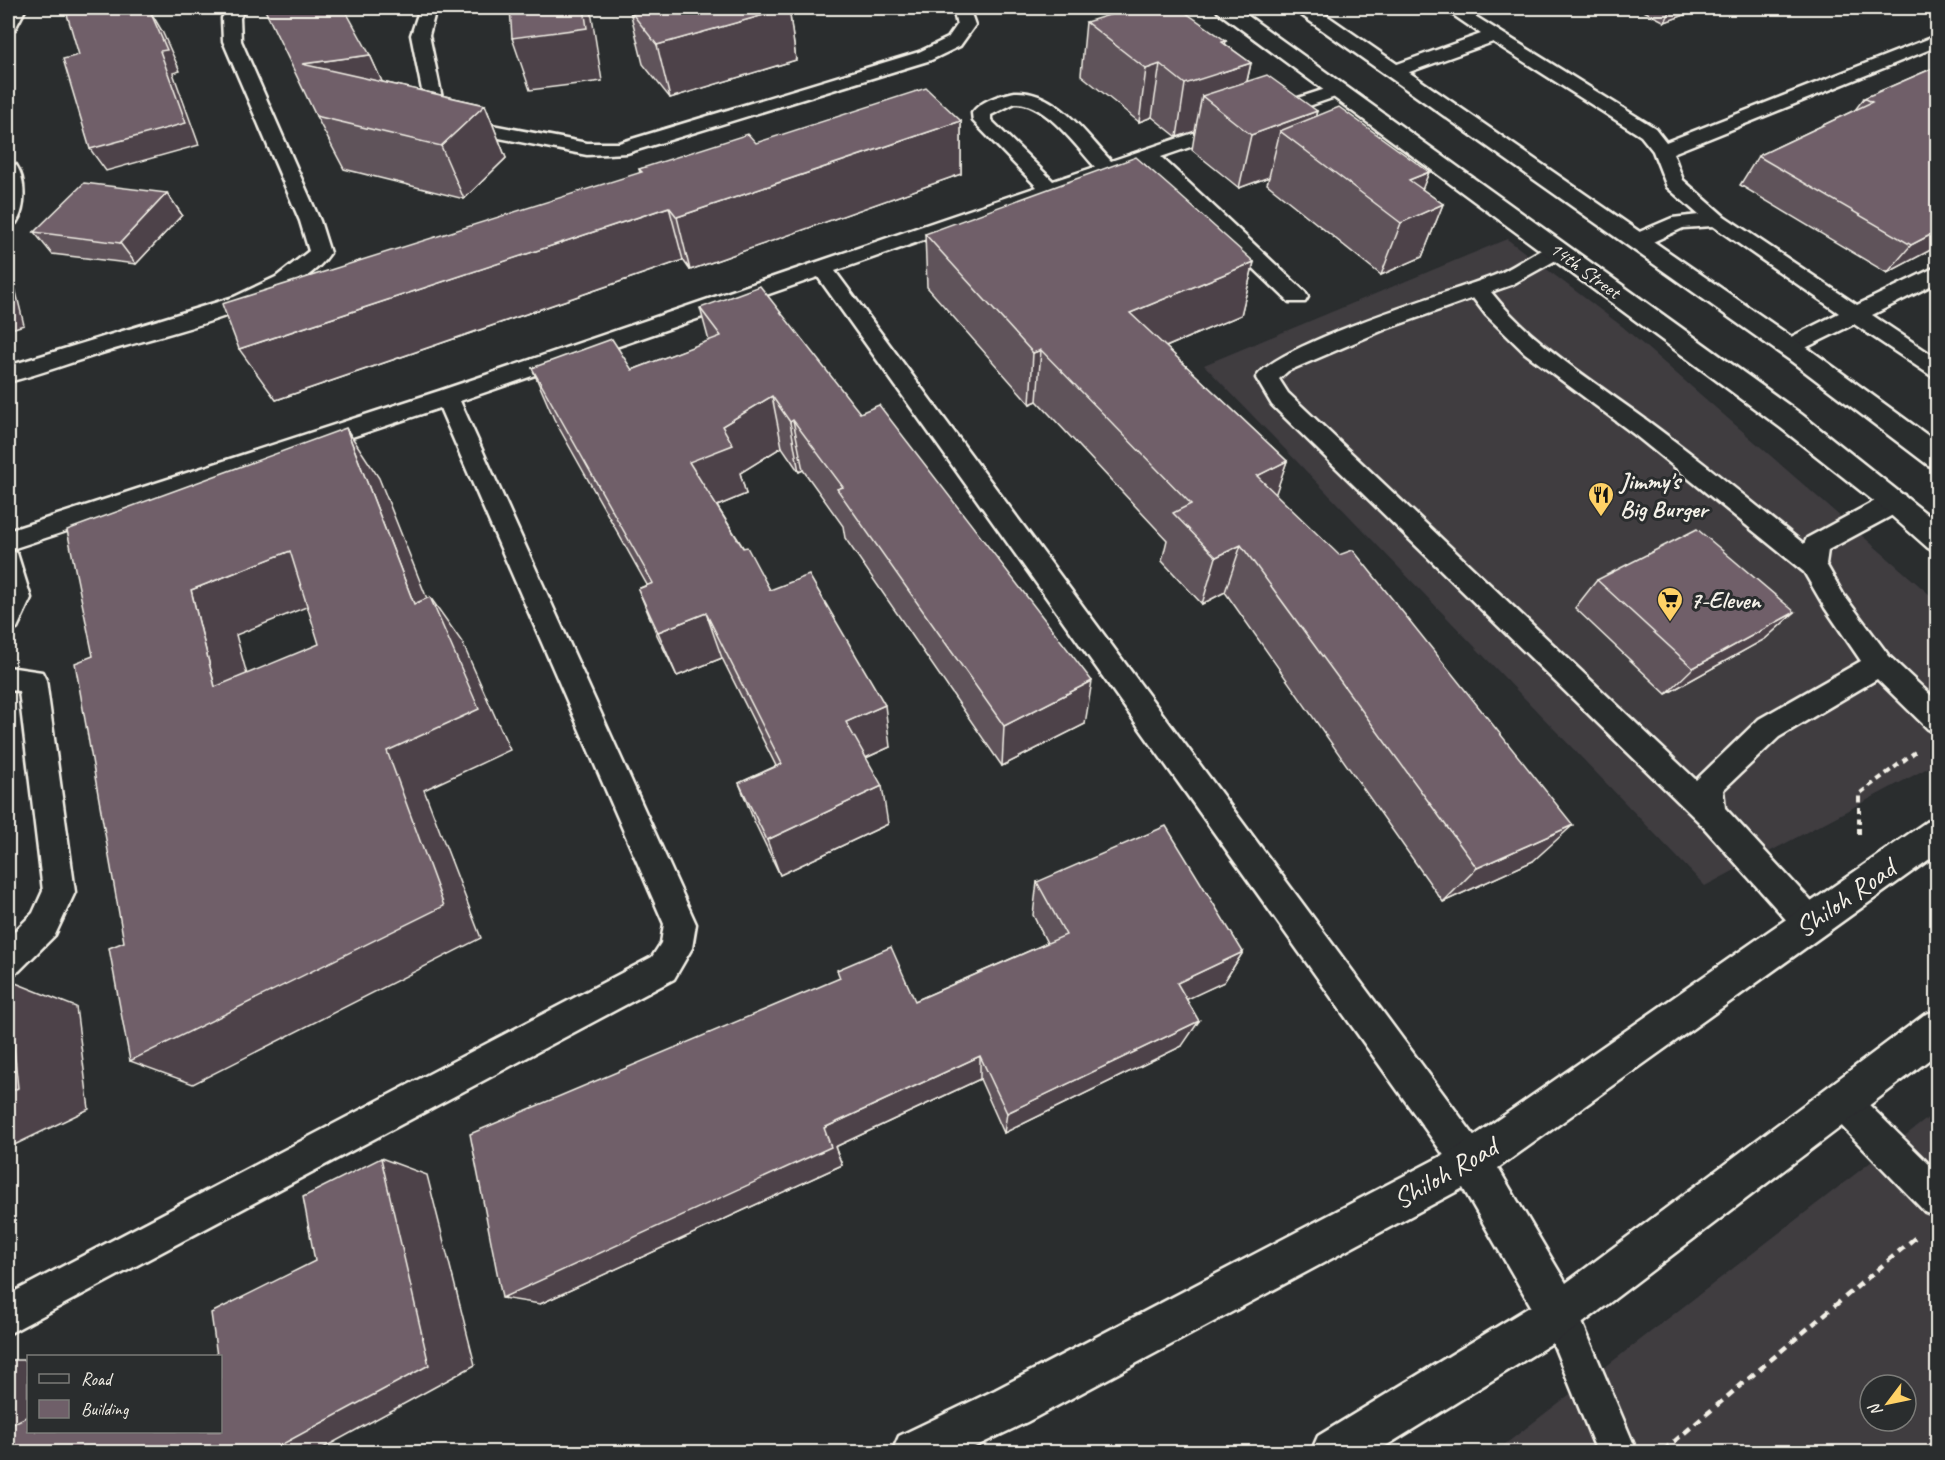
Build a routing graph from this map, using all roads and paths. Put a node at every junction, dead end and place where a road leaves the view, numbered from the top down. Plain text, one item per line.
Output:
1 (16, 8) edge
2 (237, 8) edge
3 (428, 8) edge
4 (961, 8) edge
5 (1225, 8) edge
6 (1304, 8) edge
7 (1451, 8) edge
8 (8, 25) edge
9 (1496, 35) junction
10 (1938, 40) edge
11 (1395, 70) junction
12 (1357, 84) junction
13 (1662, 150) junction
14 (1147, 155) junction
15 (1108, 169) junction
16 (8, 170) edge
17 (1049, 189) junction
18 (10, 208) edge
19 (1717, 220) junction
20 (1637, 241) junction
21 (1558, 250) junction
22 (821, 266) junction
23 (1938, 273) edge
24 (1477, 289) junction
25 (1297, 297) dead end
26 (1854, 314) junction
27 (1789, 347) junction
28 (1938, 370) edge
29 (8, 374) edge
30 (447, 397) junction
31 (1938, 458) edge
32 (1895, 502) junction
33 (1938, 540) edge
34 (8, 541) edge
35 (8, 560) edge
36 (1813, 565) junction
37 (8, 620) edge
38 (1879, 664) junction
39 (8, 679) edge
40 (1938, 720) edge
41 (1923, 747) dead end
42 (1710, 813) junction
43 (1938, 833) edge
44 (1858, 889) junction
45 (1810, 923) junction
46 (8, 960) edge
47 (1938, 1029) edge
48 (1842, 1102) junction
49 (1471, 1162) junction
50 (1938, 1199) edge
51 (1920, 1234) dead end
52 (1560, 1314) junction
53 (8, 1315) edge
54 (915, 1452) edge
55 (1334, 1452) edge
56 (1617, 1452) edge
57 (1661, 1452) edge

1 - 8 main road
2 - 29 lane
3 - 4 lane
5 - 12 main road, 14th Street
6 - 11 main road
7 - 9 lane
9 - 11 lane
9 - 13 lane
10 - 13 lane
11 - 12 main road
11 - 20 main road
12 - 14 lane
12 - 21 main road, 14th Street
13 - 19 lane
14 - 15 lane
14 - 25 lane
15 - 17 lane
15 - 17 lane
16 - 18 main road
17 - 22 lane
19 - 20 lane
19 - 26 lane
20 - 27 main road
21 - 24 lane
21 - 32 main road, 14th Street
22 - 30 lane
22 - 49 lane
23 - 26 lane
24 - 36 lane
24 - 42 lane
26 - 27 lane
26 - 28 lane
27 - 31 main road
30 - 34 lane
30 - 53 lane
32 - 33 main road, 14th Street
32 - 36 lane
35 - 37 lane
36 - 38 lane
38 - 40 lane
38 - 42 lane
39 - 46 lane
41 - 44 path
42 - 45 lane
43 - 44 main road, Shiloh Road
44 - 45 main road, Shiloh Road
45 - 49 main road, Shiloh Road
47 - 48 main road
48 - 50 lane
48 - 52 main road
49 - 52 main road
49 - 54 main road, Shiloh Road
51 - 57 path
52 - 55 main road
52 - 56 lane

